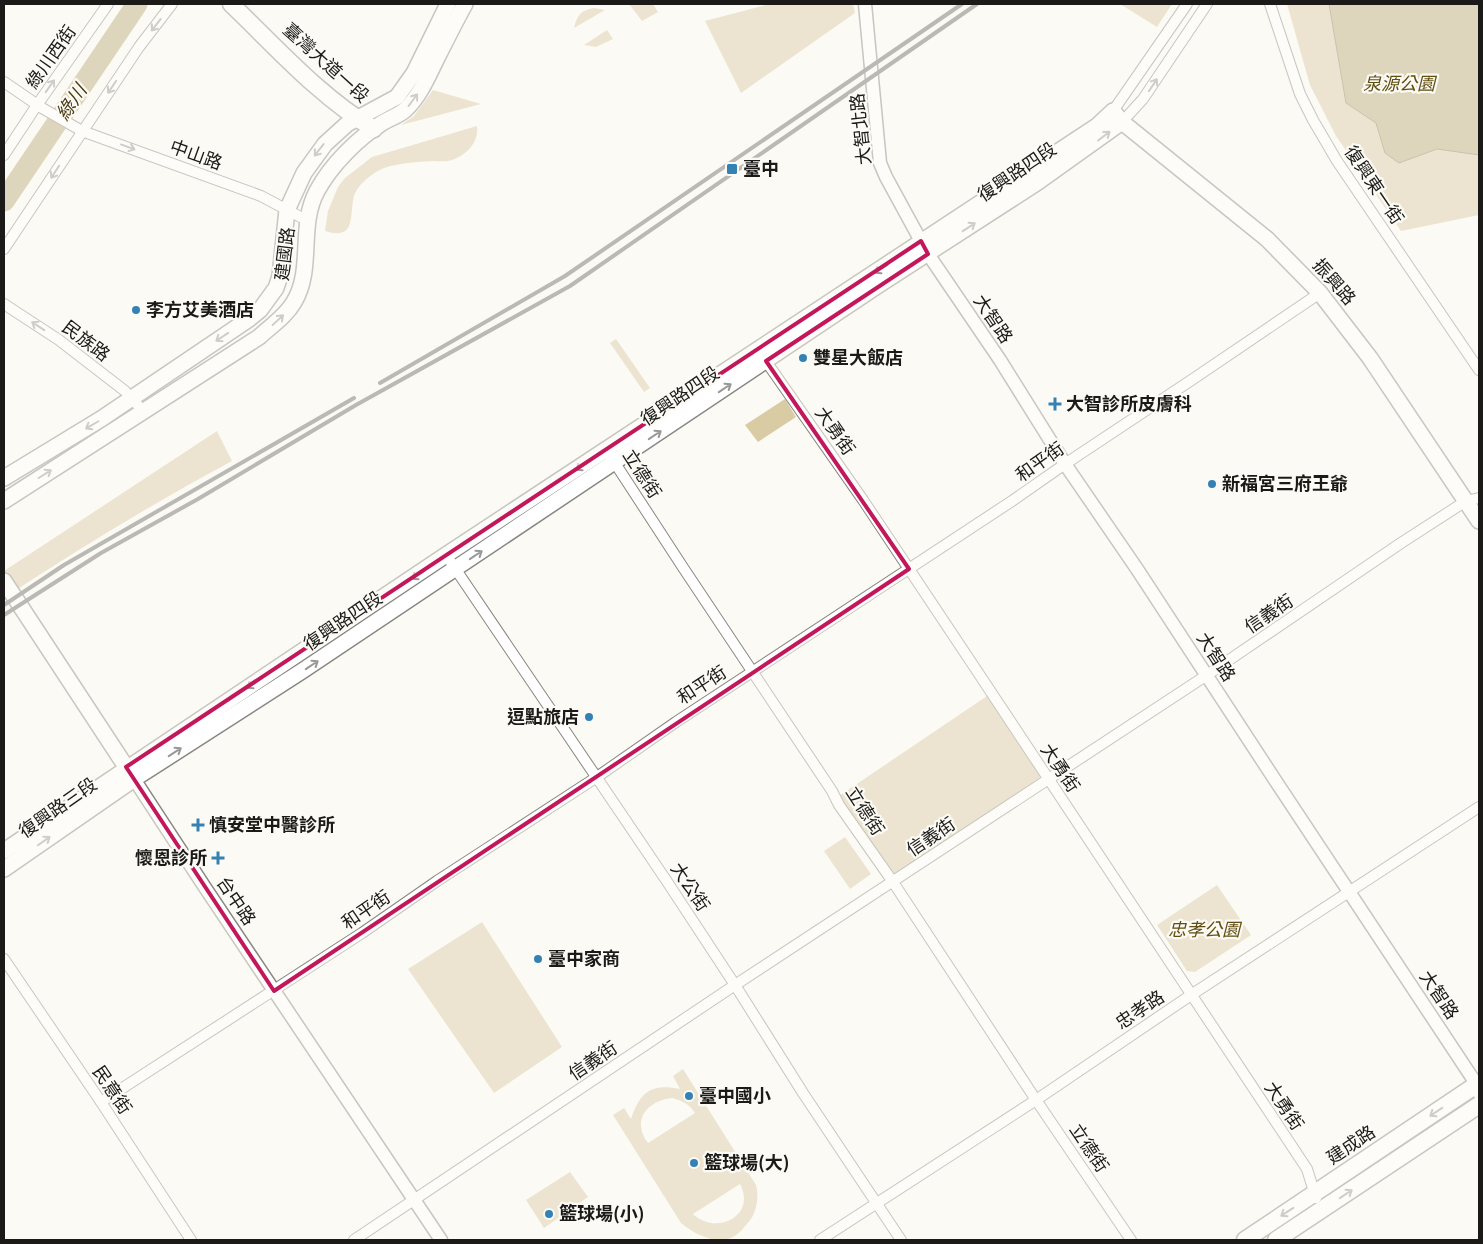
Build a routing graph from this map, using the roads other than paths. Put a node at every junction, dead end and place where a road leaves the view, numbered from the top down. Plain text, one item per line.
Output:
1 (108, 4) edge
2 (172, 4) edge
3 (231, 4) edge
4 (448, 4) edge
5 (464, 4) edge
6 (865, 4) edge
7 (1187, 4) edge
8 (1207, 4) edge
9 (1270, 4) edge
10 (4, 82) edge
11 (40, 106) junction
12 (1117, 117) junction
13 (356, 118) junction
14 (374, 129) junction
15 (82, 131) junction
16 (4, 155) edge
17 (287, 210) junction
18 (308, 221) junction
19 (924, 248) junction
20 (4, 249) edge
21 (1320, 293) junction
22 (4, 304) edge
23 (763, 355) junction
24 (1479, 370) edge
25 (132, 398) junction
26 (143, 411) junction
27 (611, 456) junction
28 (1065, 464) junction
29 (4, 478) edge
30 (1473, 500) edge
31 (4, 501) edge
32 (1479, 521) edge
33 (446, 555) junction
34 (454, 569) junction
35 (909, 570) junction
36 (4, 581) edge
37 (752, 671) junction
38 (1207, 675) junction
39 (130, 773) junction
40 (597, 777) junction
41 (1047, 778) junction
42 (1479, 807) edge
43 (4, 851) edge
44 (4, 869) edge
45 (894, 882) junction
46 (1349, 892) junction
47 (4, 959) edge
48 (735, 985) junction
49 (274, 991) junction
50 (1191, 995) junction
51 (1479, 1087) edge
52 (1036, 1100) junction
53 (101, 1102) junction
54 (1479, 1105) edge
55 (1316, 1194) junction
56 (414, 1200) junction
57 (876, 1203) junction
58 (1317, 1213) junction
59 (192, 1240) edge
60 (354, 1240) edge
61 (441, 1240) edge
62 (820, 1240) edge
63 (901, 1240) edge
64 (1131, 1240) edge
65 (1245, 1240) edge
66 (1276, 1240) edge

11 -> 1 street, 綠川西街
2 -> 15 street
3 - 13 main road, 臺灣大道一段
4 - 13 main road, 建國路
14 -> 5 main road, 建國路
6 - 19 street, 大智北路
7 - 12 street, 復興路四段
12 -> 8 street, 復興路四段
9 - 24 street, 復興東一街
10 - 11 street
11 - 15 street, 中山路
11 - 16 street, 綠川西街
12 - 19 main road, 復興路四段
12 - 21 main road, 振興路
13 - 14 main road, 臺灣大道一段
13 -> 17 main road, 建國路
14 - 18 main road, 建國路
15 -> 17 street, 中山路
15 -> 20 street
17 - 18 street, 中山路
17 -> 25 main road, 建國路
26 -> 18 main road, 建國路
19 - 23 main road, 復興路四段
19 - 28 street, 大智路
21 - 28 street, 和平街
21 - 30 main road, 振興路
25 -> 22 street, 民族路
23 - 27 main road, 復興路四段
23 - 35 street, 大勇街
25 - 26 street, 民族路
25 -> 29 main road, 建國路
31 -> 26 main road, 建國路
27 -> 33 main road, 復興路四段
34 -> 27 main road, 復興路四段
27 - 37 street, 立德街
28 - 35 street, 和平街
28 - 38 street, 大智路
30 - 32 main road, 振興路
30 - 38 street, 信義街
33 - 34 street, 大公街
33 -> 39 main road, 復興路四段
39 -> 34 main road, 復興路四段
34 - 40 street, 大公街
35 - 37 street, 和平街
35 - 41 street, 大勇街
36 - 39 main road, 台中路
37 - 40 street, 和平街
37 - 45 street, 立德街
38 - 41 street, 信義街
38 - 46 street, 大智路
39 - 43 main road, 復興路三段
44 -> 39 main road, 復興路三段
39 - 49 street, 台中路
40 - 48 street, 大公街
40 - 49 street, 和平街
41 - 45 street, 信義街
41 - 50 street, 大勇街
42 - 46 street, 忠孝路
45 - 48 street, 信義街
45 - 52 street, 立德街
46 - 50 street, 忠孝路
46 - 51 street, 大智路
47 - 53 street, 民意街
48 - 56 street, 信義街
48 - 57 street, 大公街
49 - 53 street, 和平街
49 - 56 street, 台中路
50 - 52 street, 忠孝路
50 - 55 street, 大勇街
51 -> 55 main road, 建成路
52 - 57 street, 忠孝路
52 - 64 street, 立德街
53 - 59 street, 民意街
58 -> 54 main road
55 - 58 street, 大勇街
55 -> 65 main road, 建成路
56 - 60 street, 信義街
56 - 61 street, 台中路
57 - 62 street, 忠孝路
57 - 63 street, 大公街
58 - 66 main road

